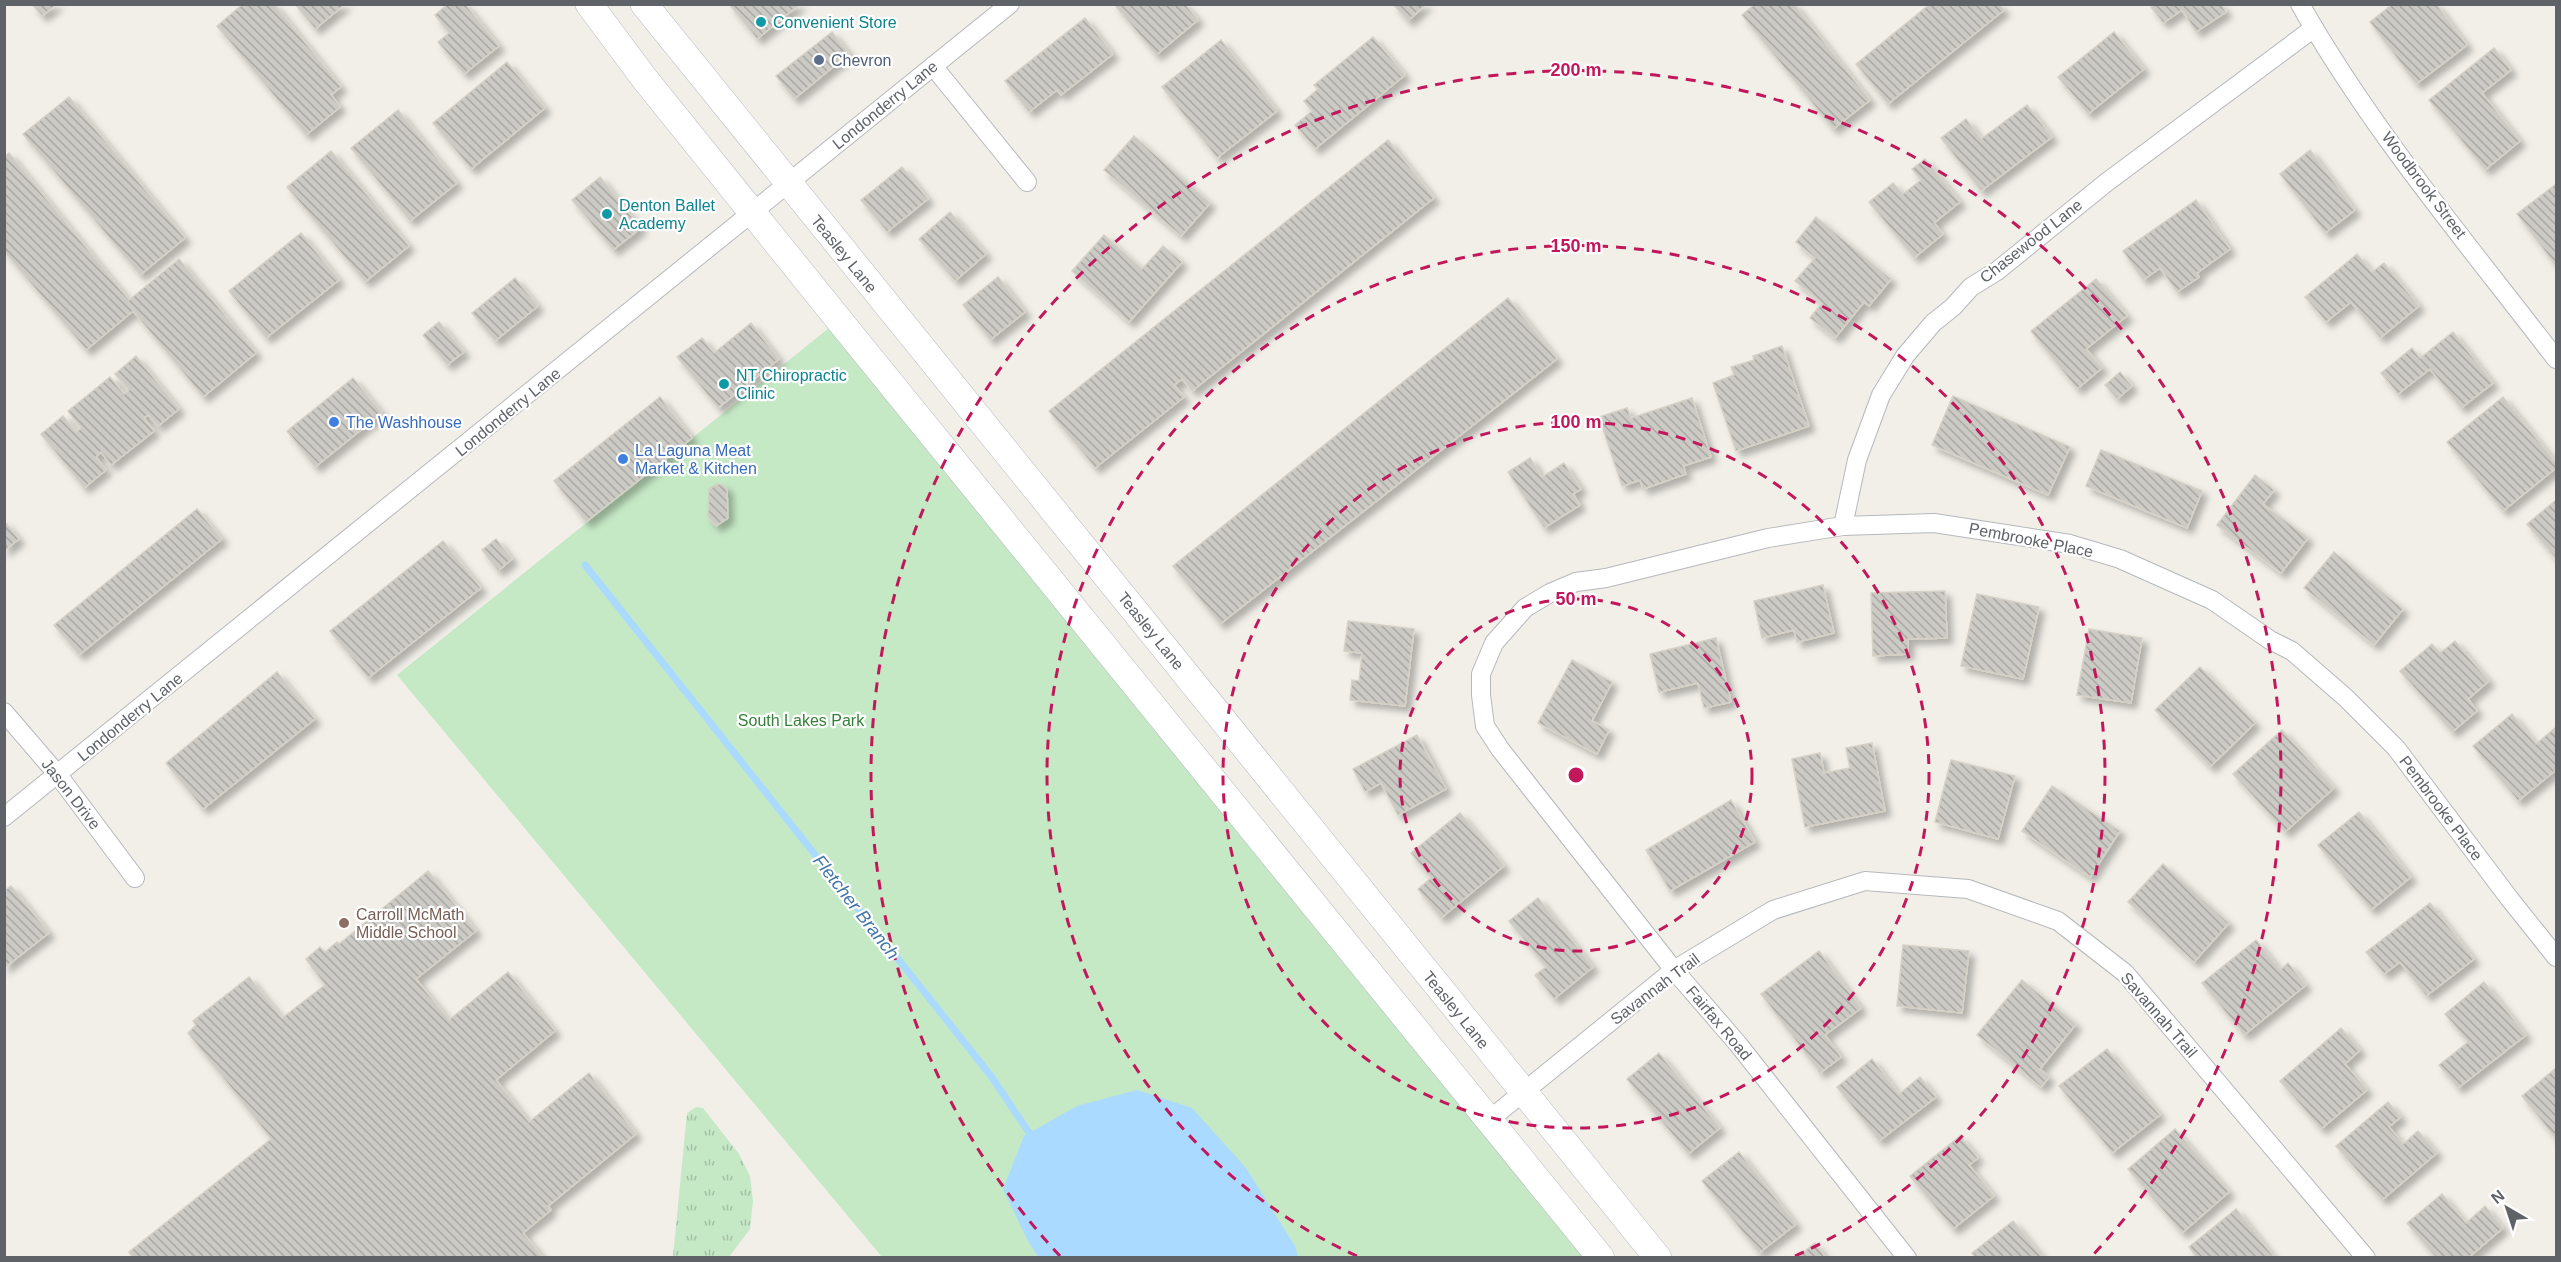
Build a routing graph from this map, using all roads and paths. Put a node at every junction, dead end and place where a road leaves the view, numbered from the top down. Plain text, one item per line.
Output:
1 (589, 4) edge
2 (644, 4) edge
3 (1010, 4) edge
4 (2300, 4) edge
5 (2314, 28) junction
6 (933, 66) junction
7 (1027, 182) dead end
8 (788, 184) junction
9 (754, 213) junction
10 (2556, 359) edge
11 (1844, 526) junction
12 (1481, 695) joint
13 (4, 712) edge
14 (58, 775) junction
15 (4, 817) edge
16 (135, 878) dead end
17 (2556, 957) edge
18 (1674, 970) junction
19 (1523, 1093) junction
20 (1490, 1120) junction
21 (1601, 1257) edge
22 (1658, 1257) edge
23 (1908, 1257) edge
24 (2366, 1257) edge

1 - 9 main road
2 - 8 main road, Teasley Lane
3 - 6 street, Londonderry Lane
4 - 5 street, Woodbrook Street
5 - 10 street, Woodbrook Street
5 - 11 street, Chasewood Lane
6 - 7 street
6 - 8 street, Londonderry Lane
8 - 9 street, Londonderry Lane
8 - 19 main road, Teasley Lane
9 - 14 street, Londonderry Lane
9 - 20 main road
11 - 12 street, Pembrooke Place
11 - 17 street, Pembrooke Place
12 - 18 street, Fairfax Road
13 - 14 street, Jason Drive
14 - 15 street, Londonderry Lane
14 - 16 street, Jason Drive
18 - 19 street, Savannah Trail
18 - 23 street, Fairfax Road
18 - 24 street, Savannah Trail
19 - 20 street, Savannah Trail
19 - 22 main road, Teasley Lane
20 - 21 main road

